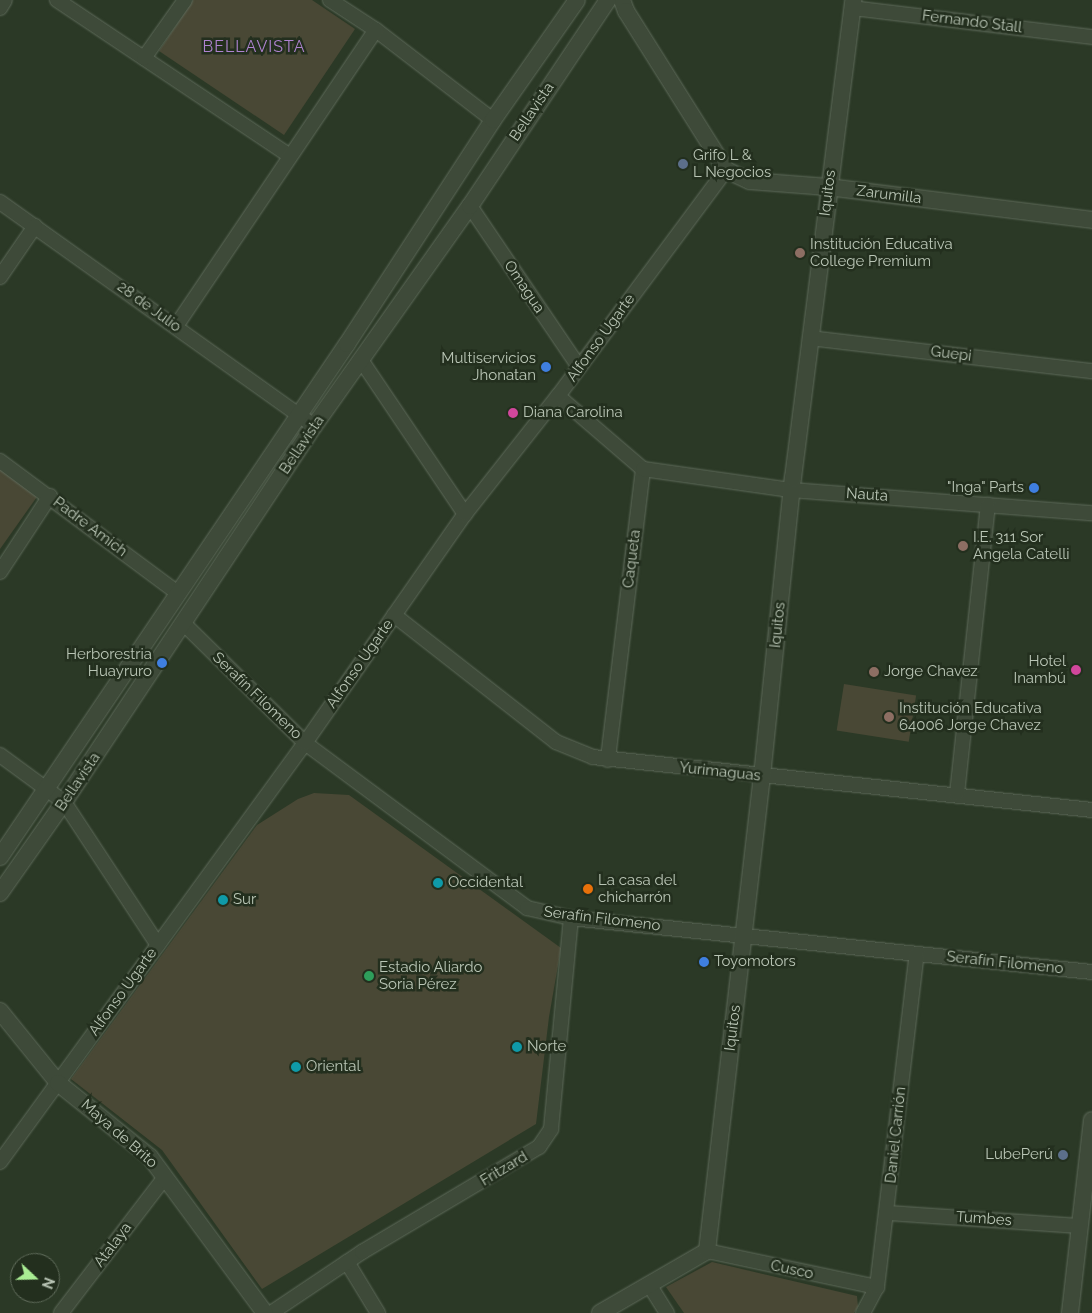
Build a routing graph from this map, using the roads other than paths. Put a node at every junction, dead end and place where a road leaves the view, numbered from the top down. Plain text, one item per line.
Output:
1 (5, 0) edge
2 (57, 0) edge
3 (184, 0) edge
4 (330, 0) edge
5 (578, 0) edge
6 (609, 0) edge
7 (853, 4) edge
8 (624, 6) edge
9 (0, 8) edge
10 (376, 30) junction
11 (1092, 36) edge
12 (144, 58) junction
13 (493, 120) junction
14 (290, 156) junction
15 (726, 170) junction
16 (828, 187) junction
17 (0, 202) edge
18 (470, 206) junction
19 (1092, 220) edge
20 (35, 226) junction
21 (0, 277) edge
22 (176, 326) junction
23 (810, 338) junction
24 (360, 360) junction
25 (579, 368) junction
26 (1092, 371) edge
27 (558, 396) junction
28 (298, 414) junction
29 (314, 426) junction
30 (0, 461) edge
31 (643, 469) junction
32 (792, 490) junction
33 (50, 496) junction
34 (988, 505) junction
35 (1092, 513) edge
36 (465, 514) junction
37 (0, 572) edge
38 (178, 594) junction
39 (394, 615) junction
40 (184, 624) junction
41 (305, 743) junction
42 (0, 755) edge
43 (608, 760) junction
44 (762, 776) junction
45 (48, 787) junction
46 (957, 794) junction
47 (64, 802) junction
48 (1092, 810) edge
49 (0, 857) edge
50 (0, 893) edge
51 (570, 918) junction
52 (744, 934) junction
53 (158, 945) junction
54 (917, 954) junction
55 (1092, 972) edge
56 (0, 1011) edge
57 (58, 1083) junction
58 (1092, 1120) edge
59 (0, 1162) edge
60 (165, 1177) junction
61 (888, 1212) junction
62 (1080, 1226) junction
63 (707, 1250) junction
64 (347, 1262) junction
65 (650, 1286) junction
66 (877, 1287) junction
67 (61, 1313) edge
68 (265, 1313) edge
69 (271, 1313) edge
70 (378, 1313) edge
71 (600, 1313) edge
72 (668, 1313) edge
73 (863, 1313) edge
74 (1070, 1313) edge

1 - 9 street
2 - 12 street
3 - 12 street
4 - 10 street
5 - 13 street, Bellavista
6 - 8 street
6 - 18 street, Bellavista
7 - 11 street, Fernando Stall
7 - 16 street, Iquitos
8 - 15 street
10 - 13 street
10 - 14 street
12 - 14 street
13 - 28 street, Bellavista
14 - 22 street
15 - 16 street, Zarumilla
15 - 25 street, Alfonso Ugarte
16 - 19 street, Zarumilla
16 - 23 street, Iquitos
17 - 20 street, 28 de Julio
18 - 24 street, Bellavista
18 - 25 street, Omagua
20 - 21 street
20 - 22 street, 28 de Julio
22 - 28 street, 28 de Julio
23 - 26 street, Guepi
23 - 32 street, Iquitos
24 - 29 street, Bellavista
24 - 36 street
25 - 27 street, Alfonso Ugarte
27 - 31 street
27 - 36 street, Alfonso Ugarte
28 - 29 street, 28 de Julio
28 - 38 street, Bellavista
29 - 40 street, Bellavista
30 - 33 street, Padre Amich
31 - 32 street, Nauta
31 - 43 street, Caqueta
32 - 34 street, Nauta
32 - 44 street, Iquitos
33 - 37 street
33 - 38 street, Padre Amich
34 - 35 street, Nauta
34 - 46 street
36 - 39 street, Alfonso Ugarte
38 - 45 street, Bellavista
39 - 41 street, Alfonso Ugarte
39 - 43 street, Yurimaguas
40 - 41 street, Serafín Filomeno
40 - 47 street, Bellavista
41 - 51 street, Serafín Filomeno
41 - 53 street, Alfonso Ugarte
42 - 45 street
43 - 44 street, Yurimaguas
44 - 46 street, Yurimaguas
44 - 52 street, Iquitos
45 - 47 street
45 - 49 street, Bellavista
46 - 48 street, Yurimaguas
47 - 50 street, Bellavista
47 - 53 street
51 - 52 street, Serafín Filomeno
51 - 64 street, Fritzard
52 - 54 street, Serafín Filomeno
52 - 63 street, Iquitos
53 - 57 street, Alfonso Ugarte
54 - 55 street, Serafín Filomeno
54 - 61 street, Daniel Carrión
56 - 57 street, Maya de Brito
57 - 59 street, Alfonso Ugarte
57 - 60 street, Maya de Brito
58 - 62 street
60 - 67 street, Atalaya
60 - 68 street, Maya de Brito
61 - 62 street, Tumbes
61 - 66 street, Daniel Carrión
62 - 74 street
63 - 65 street
63 - 66 street, Cusco
64 - 69 street, Fritzard
64 - 70 street
65 - 71 street
65 - 72 street
66 - 73 street, Daniel Carrión

